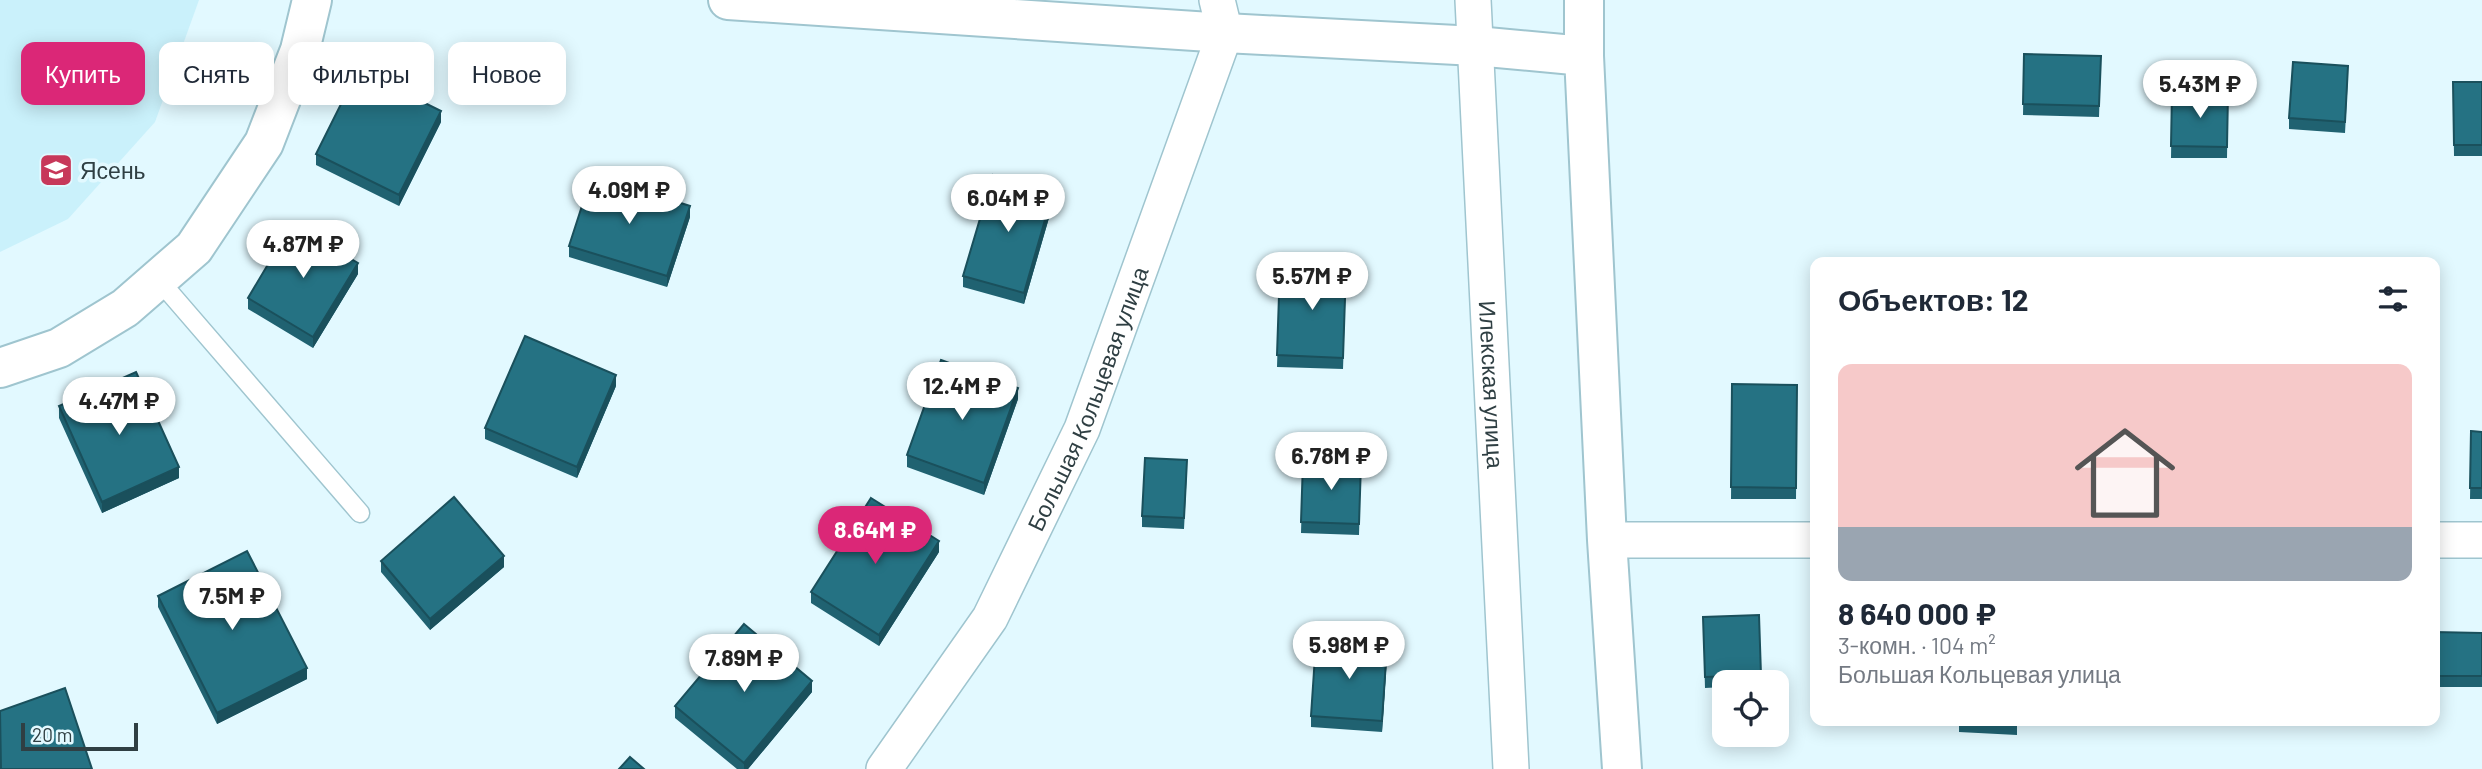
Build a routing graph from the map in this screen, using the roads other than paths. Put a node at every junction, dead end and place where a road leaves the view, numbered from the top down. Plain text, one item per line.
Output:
1 (312, 0) edge
2 (728, 0) edge
3 (1474, 0) edge
4 (1584, 0) edge
5 (1221, 17) edge
6 (1476, 46) junction
7 (1584, 56) junction
8 (158, 279) junction
9 (0, 368) edge
10 (360, 513) dead end
11 (1607, 540) junction
12 (1810, 540) edge
13 (2440, 540) edge
14 (2482, 540) edge
15 (884, 769) edge
16 (1511, 769) edge
17 (1622, 769) edge

1 - 8 street
2 - 5 street
3 - 6 street, Илекская улица
4 - 7 street
5 - 6 street
5 - 15 street, Большая Кольцевая улица
6 - 7 street
6 - 16 street, Илекская улица
7 - 11 street
8 - 9 street
8 - 10 lane
11 - 12 street
11 - 17 street
13 - 14 street

